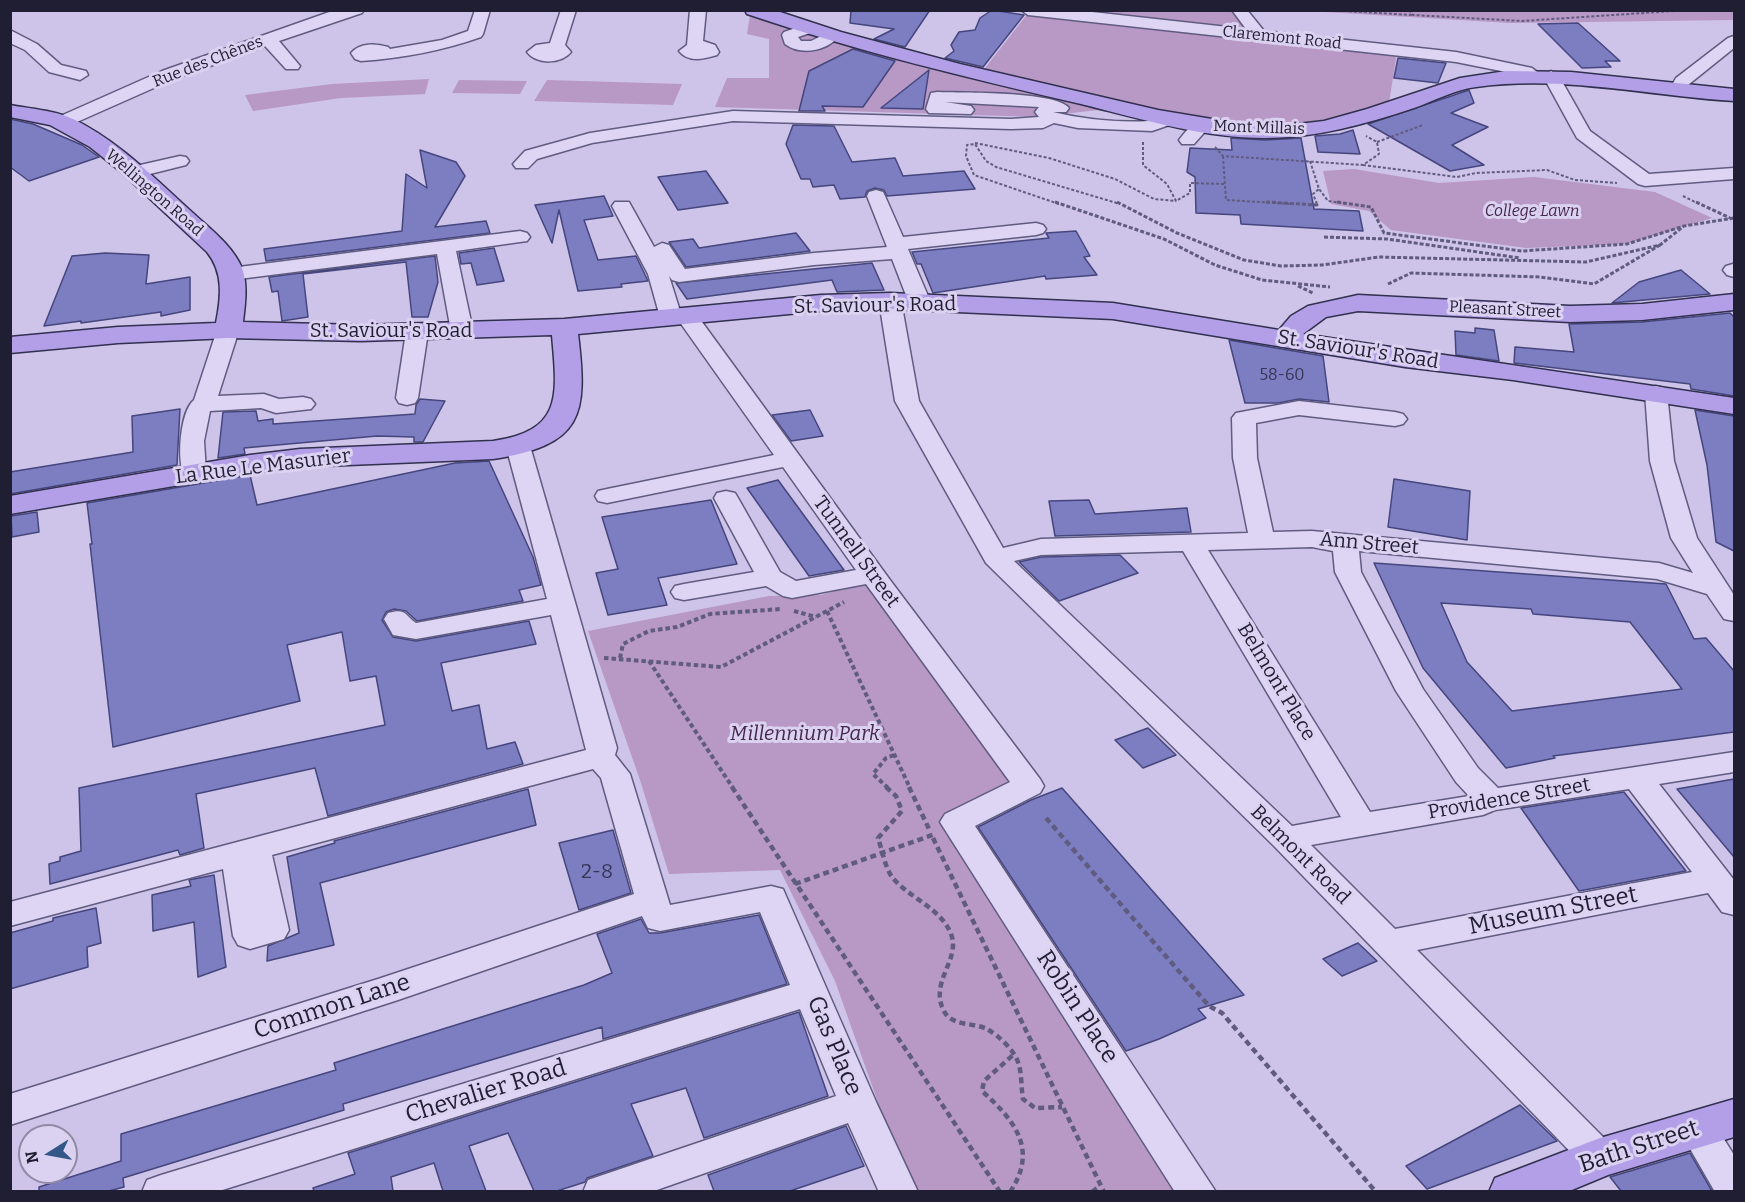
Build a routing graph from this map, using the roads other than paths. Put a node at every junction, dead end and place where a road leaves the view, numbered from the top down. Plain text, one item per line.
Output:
1 (357, 10) edge
2 (483, 10) edge
3 (569, 10) edge
4 (698, 10) edge
5 (754, 10) edge
6 (1029, 10) edge
7 (1239, 10) edge
8 (10, 35) edge
9 (1259, 35) junction
10 (268, 39) junction
11 (1734, 41) edge
12 (695, 43) dead end
13 (556, 47) dead end
14 (384, 53) dead end
15 (292, 66) dead end
16 (80, 75) dead end
17 (1543, 76) junction
18 (1677, 90) junction
19 (1734, 95) edge
20 (1110, 105) junction
21 (10, 111) edge
22 (1058, 113) junction
23 (1169, 119) junction
24 (62, 122) junction
25 (180, 161) dead end
26 (522, 164) dead end
27 (134, 172) junction
28 (1734, 174) edge
29 (876, 196) dead end
30 (622, 206) dead end
31 (1036, 229) dead end
32 (520, 237) dead end
33 (445, 245) junction
34 (897, 248) junction
35 (662, 249) dead end
36 (231, 274) junction
37 (890, 301) junction
38 (1734, 302) edge
39 (920, 303) junction
40 (679, 317) junction
41 (564, 327) junction
42 (228, 330) junction
43 (462, 331) junction
44 (417, 332) junction
45 (1287, 338) junction
46 (10, 345) edge
47 (1656, 393) junction
48 (407, 398) dead end
49 (204, 404) junction
50 (303, 404) dead end
51 (1734, 406) edge
52 (1395, 419) dead end
53 (518, 446) junction
54 (789, 459) junction
55 (194, 472) junction
56 (607, 496) dead end
57 (726, 498) dead end
58 (10, 505) edge
59 (1684, 538) junction
60 (1262, 540) junction
61 (1190, 541) junction
62 (1336, 541) junction
63 (995, 557) junction
64 (1659, 571) junction
65 (872, 575) junction
66 (770, 576) junction
67 (1725, 583) edge
68 (684, 592) dead end
69 (561, 605) junction
70 (1734, 613) edge
71 (398, 619) dead end
72 (599, 757) junction
73 (1734, 762) edge
74 (1636, 778) junction
75 (1487, 799) junction
76 (1361, 824) junction
77 (944, 829) joint
78 (1285, 838) junction
79 (1726, 891) edge
80 (652, 900) junction
81 (10, 914) edge
82 (1388, 943) junction
83 (811, 992) junction
84 (858, 1104) junction
85 (10, 1110) edge
86 (1716, 1123) edge
87 (1600, 1158) junction
88 (1734, 1188) edge
89 (161, 1191) edge
90 (602, 1191) edge
91 (899, 1191) edge
92 (1197, 1191) edge
93 (1512, 1191) edge

1 - 10 street, Rue des Chênes
2 - 14 street
3 - 13 street
4 - 12 street
5 - 20 main road, Mont Millais
6 - 9 street, Claremont Road
7 - 9 street
8 - 16 street
9 - 17 street, Claremont Road
10 - 15 street
10 - 24 street, Rue des Chênes
11 - 18 street
17 - 18 main road, Mont Millais
17 - 23 main road, Mont Millais
17 - 28 street
18 - 19 main road, Mont Millais
20 - 22 street
20 - 23 main road, Mont Millais
21 - 24 main road, Wellington Road
22 - 22 street
22 - 23 street
22 - 26 street
24 - 27 main road, Wellington Road
25 - 27 street
27 - 36 main road, Wellington Road
29 - 34 street
30 - 40 street, Tunnell Street
31 - 34 street
32 - 33 street
33 - 36 street
33 - 43 street
34 - 35 street
34 - 39 street
36 - 42 main road, Wellington Road
37 - 39 main road, St. Saviour's Road
37 - 40 main road, St. Saviour's Road
37 - 63 street, Belmont Road
38 - 45 main road, Pleasant Street
39 - 45 main road, St. Saviour's Road
40 - 41 main road, St. Saviour's Road
40 - 54 street, Tunnell Street
41 - 43 main road, St. Saviour's Road
41 - 53 main road
42 - 44 main road, St. Saviour's Road
42 - 46 main road, St. Saviour's Road
42 - 49 street
43 - 44 main road, St. Saviour's Road
44 - 48 street
45 - 47 main road, St. Saviour's Road
47 - 51 main road, St. Saviour's Road
47 - 59 street
49 - 50 street
49 - 55 street
52 - 60 street
53 - 55 main road, La Rue Le Masurier
53 - 69 street
54 - 56 street
54 - 65 street, Tunnell Street
55 - 58 main road, La Rue Le Masurier
57 - 66 street
59 - 64 street
59 - 67 street
60 - 61 street, Ann Street
60 - 62 street, Ann Street
61 - 63 street, Ann Street
61 - 76 street, Belmont Place
62 - 64 street, Ann Street
62 - 75 street
63 - 78 street, Belmont Road
64 - 67 street, Ann Street
65 - 66 street
65 - 77 street, Tunnell Street
66 - 68 street
67 - 70 street
69 - 71 street
69 - 72 street
72 - 80 street
72 - 81 street
73 - 74 street, Providence Street
74 - 75 street, Providence Street
74 - 79 street
75 - 76 street, Providence Street
76 - 78 street, Providence Street
77 - 92 street, Robin Place
78 - 82 street, Belmont Road
79 - 82 street, Museum Street
80 - 83 street, Gas Place
80 - 85 street, Common Lane
82 - 87 street, Belmont Road
83 - 84 street, Gas Place
83 - 89 street, Chevalier Road
84 - 90 street
84 - 91 street, Gas Place
86 - 87 main road, Bath Street
86 - 88 street
87 - 93 main road, Bath Street

